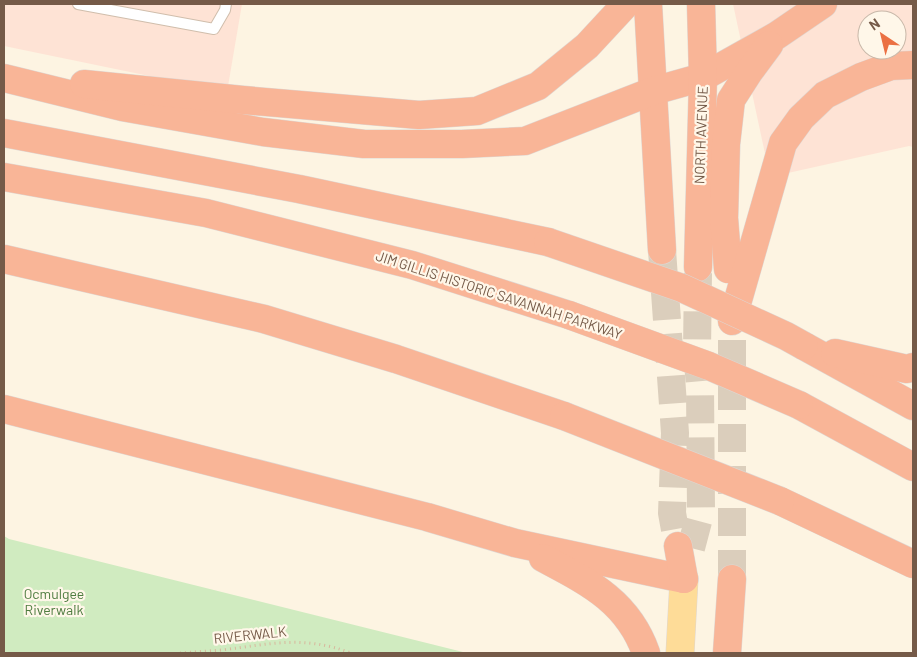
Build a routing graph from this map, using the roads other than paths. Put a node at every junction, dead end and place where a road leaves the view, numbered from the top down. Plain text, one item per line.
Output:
1 (78, 4) edge
2 (226, 4) edge
3 (626, 4) edge
4 (648, 4) edge
5 (701, 4) edge
6 (823, 4) edge
7 (776, 36) junction
8 (913, 65) edge
9 (4, 76) edge
10 (703, 77) junction
11 (653, 91) junction
12 (4, 133) edge
13 (4, 177) edge
14 (662, 250) tunnel mouth
15 (4, 259) edge
16 (698, 267) tunnel mouth
17 (728, 269) tunnel mouth
18 (732, 320) tunnel mouth
19 (804, 346) junction
20 (913, 367) edge
21 (913, 406) edge
22 (4, 409) edge
23 (913, 467) edge
24 (515, 543) junction
25 (684, 547) tunnel mouth
26 (913, 564) edge
27 (684, 579) junction
28 (732, 579) tunnel mouth
29 (646, 653) edge
30 (680, 653) edge
31 (727, 653) edge

1 - 2 lane
3 - 9 highway
4 - 11 highway
5 - 10 highway, NORTH AVENUE
6 - 7 highway
7 - 10 highway
7 - 17 highway
8 - 18 highway
9 - 11 highway
10 - 11 highway
10 - 16 highway, NORTH AVENUE
11 - 14 highway
12 - 19 highway, bridge
13 - 23 highway, JIM GILLIS HISTORIC SAVANNAH PARKWAY, bridge
15 - 26 highway, bridge
19 - 20 highway
19 - 21 highway
22 - 24 highway
24 - 27 highway
24 - 29 highway
25 - 27 highway
27 - 30 main road
28 - 31 highway

